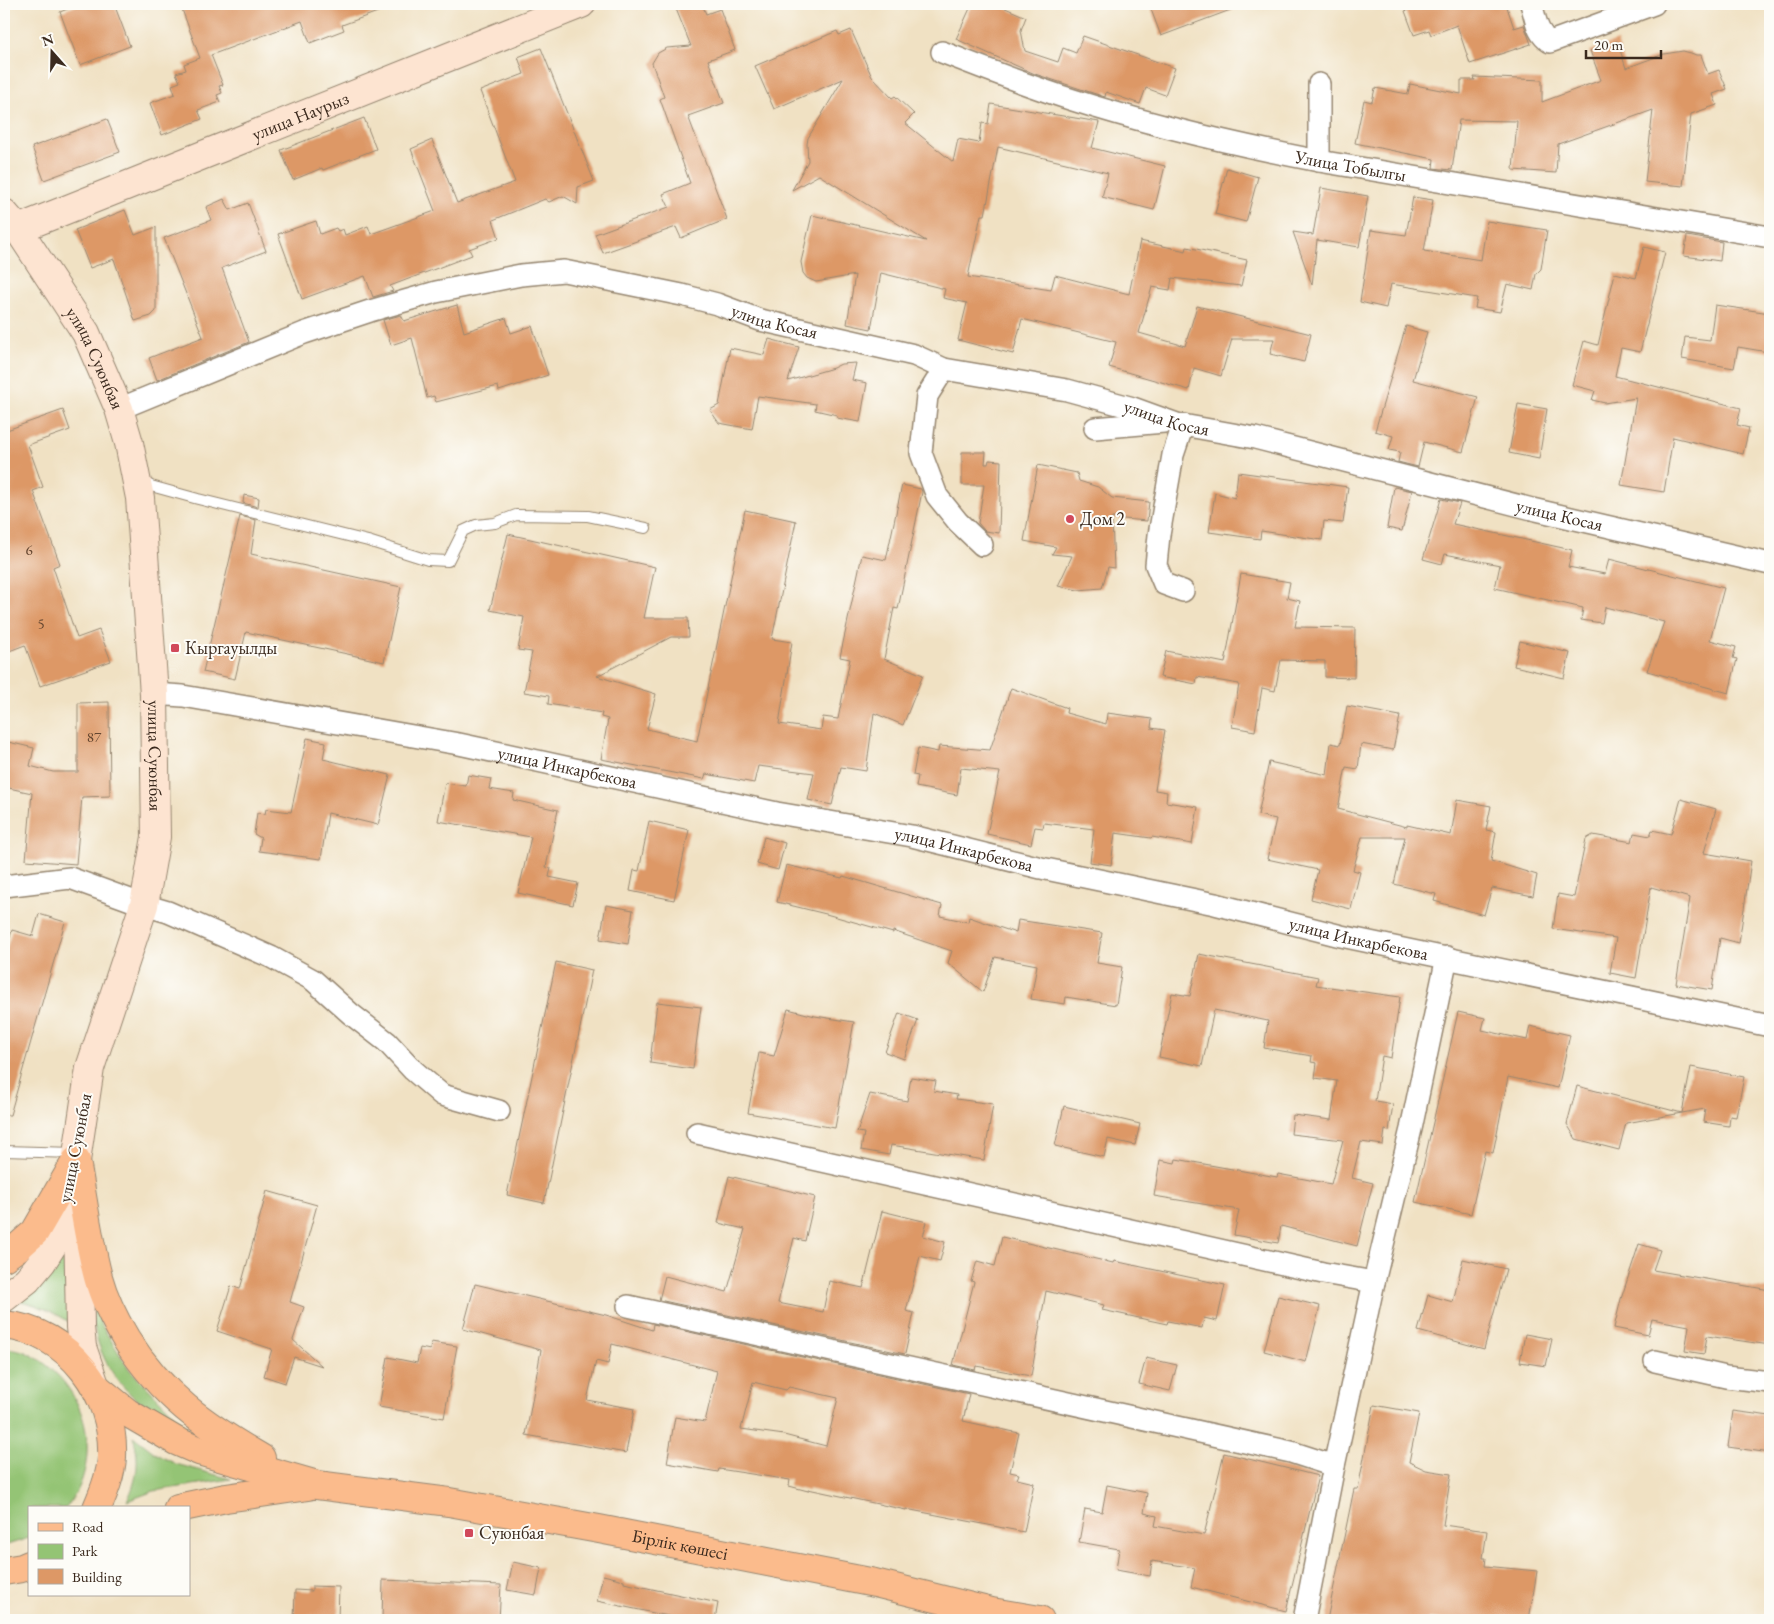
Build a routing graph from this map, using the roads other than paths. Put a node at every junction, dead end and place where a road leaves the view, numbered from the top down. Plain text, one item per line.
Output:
1 (581, 4) edge
2 (1531, 4) edge
3 (1654, 4) edge
4 (942, 52) dead end
5 (1319, 84) dead end
6 (1319, 162) junction
7 (11, 221) edge
8 (1770, 237) edge
9 (944, 369) junction
10 (119, 409) junction
11 (1178, 423) junction
12 (1095, 428) dead end
13 (136, 477) junction
14 (646, 528) dead end
15 (982, 545) dead end
16 (1770, 564) edge
17 (1183, 592) dead end
18 (154, 694) junction
19 (4, 886) edge
20 (144, 905) junction
21 (1447, 958) junction
22 (1770, 1026) edge
23 (499, 1111) dead end
24 (697, 1133) dead end
25 (4, 1151) edge
26 (77, 1157) junction
27 (4, 1257) edge
28 (1374, 1282) junction
29 (4, 1298) edge
30 (628, 1306) dead end
31 (4, 1325) edge
32 (1655, 1361) dead end
33 (1770, 1382) edge
34 (95, 1386) junction
35 (1334, 1466) junction
36 (317, 1485) junction
37 (98, 1506) edge
38 (188, 1506) edge
39 (28, 1566) edge
40 (4, 1571) edge
41 (991, 1616) edge
42 (1040, 1620) edge
43 (1304, 1620) edge

1 - 7 main road, улица Наурыз
2 - 3 street
4 - 6 street, Улица Тобылгы
5 - 6 street
6 - 8 street, Улица Тобылгы
7 - 10 main road, улица Суюнбая
9 - 10 street, улица Косая
9 - 11 street, улица Косая
9 - 15 street
10 - 13 main road, улица Суюнбая
11 - 12 street
11 - 16 street, улица Косая
11 - 17 street
13 - 14 lane
13 - 18 main road, улица Суюнбая
18 - 20 main road, улица Суюнбая
18 - 21 street, улица Инкарбекова
19 - 20 street
20 - 23 street
20 - 26 main road, улица Суюнбая
21 - 22 street, улица Инкарбекова
21 - 28 street
24 - 28 street
25 - 26 lane
26 - 27 main road
26 - 29 main road, улица Суюнбая
26 - 34 main road
26 - 36 main road
28 - 35 street
30 - 35 street
31 - 34 main road
32 - 33 street
34 - 36 main road
34 - 37 main road
35 - 43 street
36 - 38 main road
36 - 41 main road, Бірлік көшесі
39 - 40 main road
41 - 42 main road, Бірлік көшесі

